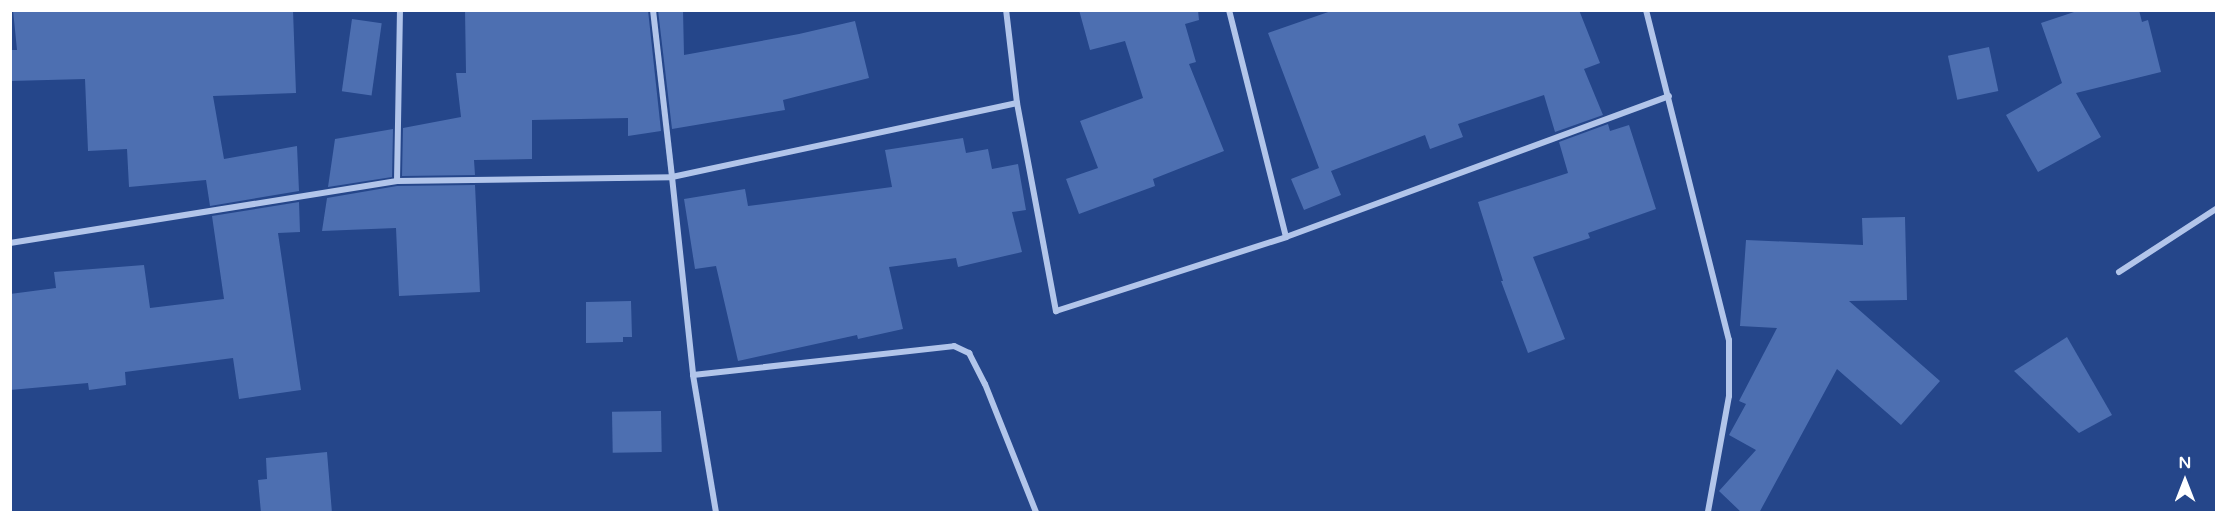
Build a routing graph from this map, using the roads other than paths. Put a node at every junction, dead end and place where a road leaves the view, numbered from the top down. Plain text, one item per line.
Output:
1 (400, 10) edge
2 (653, 10) edge
3 (1006, 10) edge
4 (1229, 10) edge
5 (1646, 10) edge
6 (1669, 96) junction
7 (1017, 103) junction
8 (672, 177) junction
9 (397, 181) junction
10 (2217, 209) edge
11 (1286, 237) junction
12 (10, 243) edge
13 (2119, 272) dead end
14 (693, 375) junction
15 (716, 513) edge
16 (1036, 513) edge
17 (1708, 513) edge

1 - 9 street
2 - 8 street
3 - 7 street
4 - 11 street
5 - 6 street
6 - 11 street
6 - 17 street
7 - 8 street
7 - 11 street
8 - 9 street
8 - 14 street
9 - 12 street
10 - 13 street
14 - 15 street
14 - 16 street

